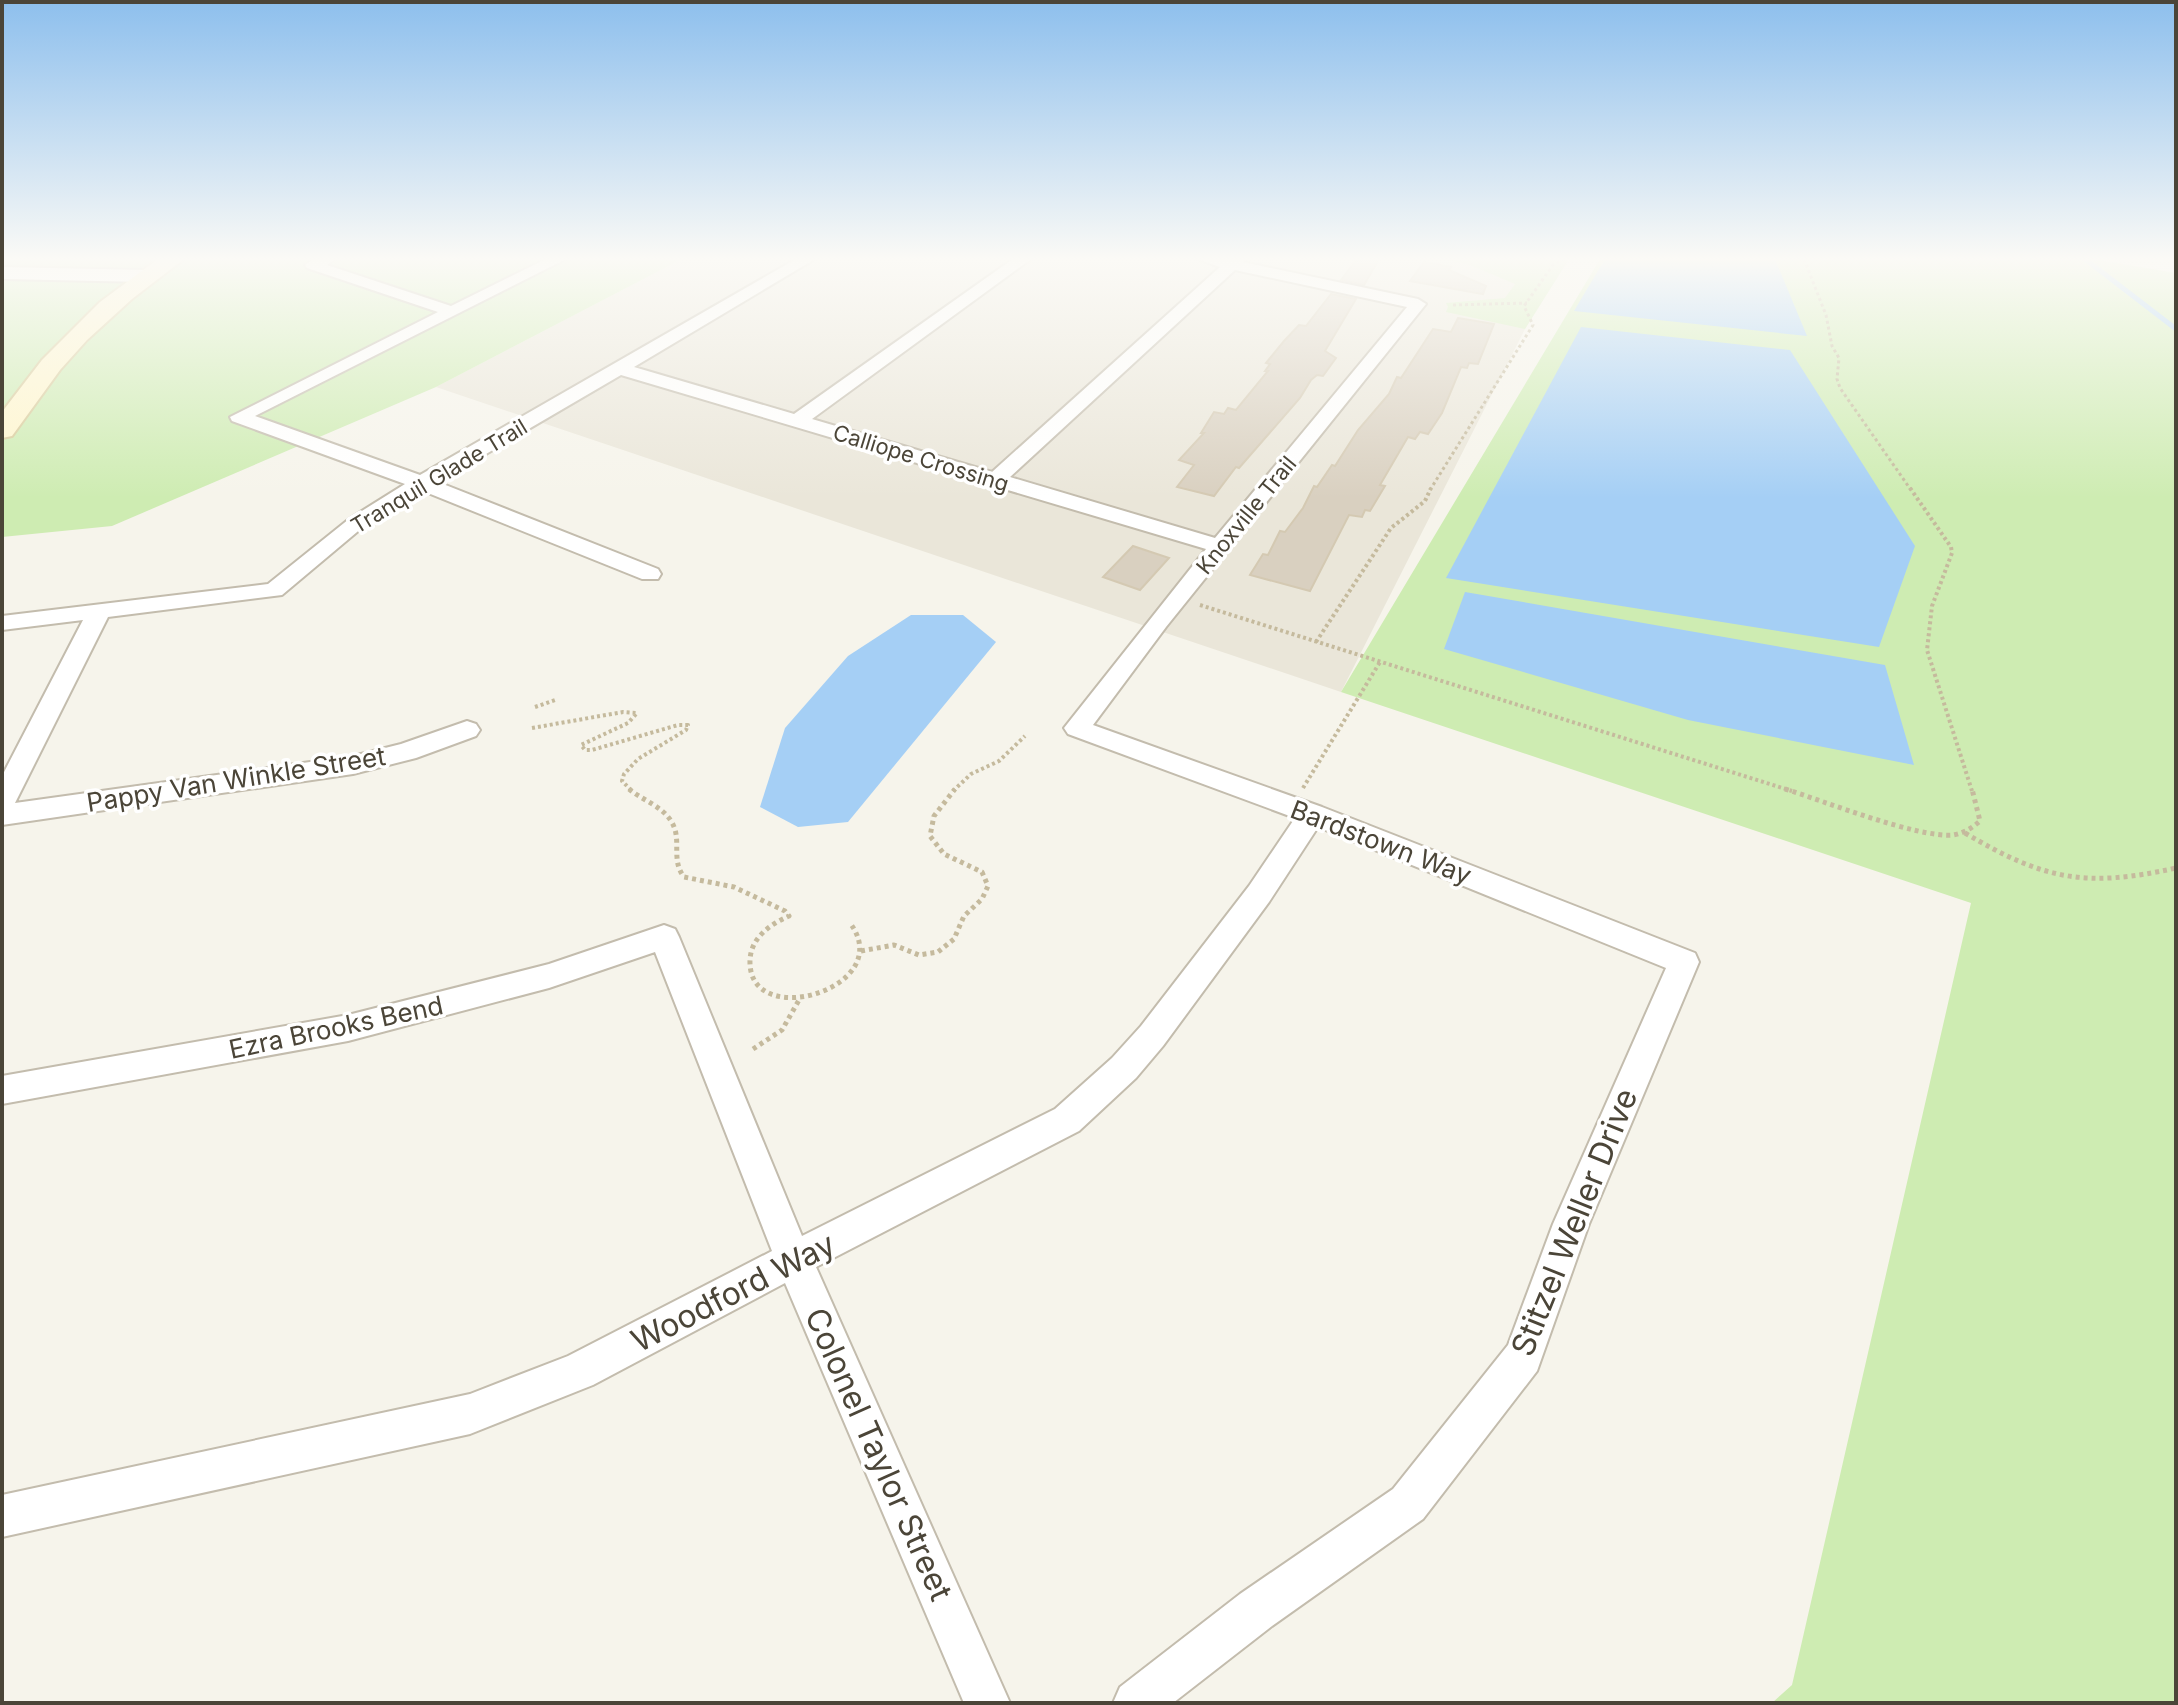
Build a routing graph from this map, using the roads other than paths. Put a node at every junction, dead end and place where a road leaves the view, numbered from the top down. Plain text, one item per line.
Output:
1 (47, 339) edge
2 (76, 339) edge
3 (396, 339) edge
4 (672, 339) edge
5 (912, 339) edge
6 (1151, 339) edge
7 (1390, 339) edge
8 (621, 369) junction
9 (12, 377) dead end
10 (797, 421) junction
11 (2, 430) edge
12 (995, 480) junction
13 (422, 483) junction
14 (1220, 546) junction
15 (650, 574) dead end
16 (99, 612) junction
17 (2, 623) edge
18 (1077, 728) joint
19 (467, 730) dead end
20 (2, 802) edge
21 (1307, 802) junction
22 (2, 815) edge
23 (664, 937) joint
24 (1684, 962) joint
25 (2, 1090) edge
26 (794, 1260) junction
27 (2, 1516) edge
28 (987, 1703) edge
29 (1136, 1703) edge

1 - 9 main road
2 - 11 main road
3 - 13 street
4 - 8 street, Tranquil Glade Trail
5 - 10 street
6 - 12 street
7 - 14 street, Knoxville Trail
8 - 10 street, Calliope Crossing
8 - 13 street, Tranquil Glade Trail
10 - 12 street, Calliope Crossing
12 - 14 street, Calliope Crossing
13 - 15 street
13 - 16 street, Tranquil Glade Trail
14 - 18 street, Knoxville Trail
16 - 17 street, Tranquil Glade Trail
16 - 20 street
18 - 21 street, Bardstown Way
19 - 22 street, Pappy Van Winkle Street
21 - 24 street, Bardstown Way
21 - 26 street, Woodford Way
23 - 25 street, Ezra Brooks Bend
23 - 26 street, Colonel Taylor Street
24 - 29 street, Stitzel Weller Drive
26 - 27 street, Woodford Way
26 - 28 street, Colonel Taylor Street

